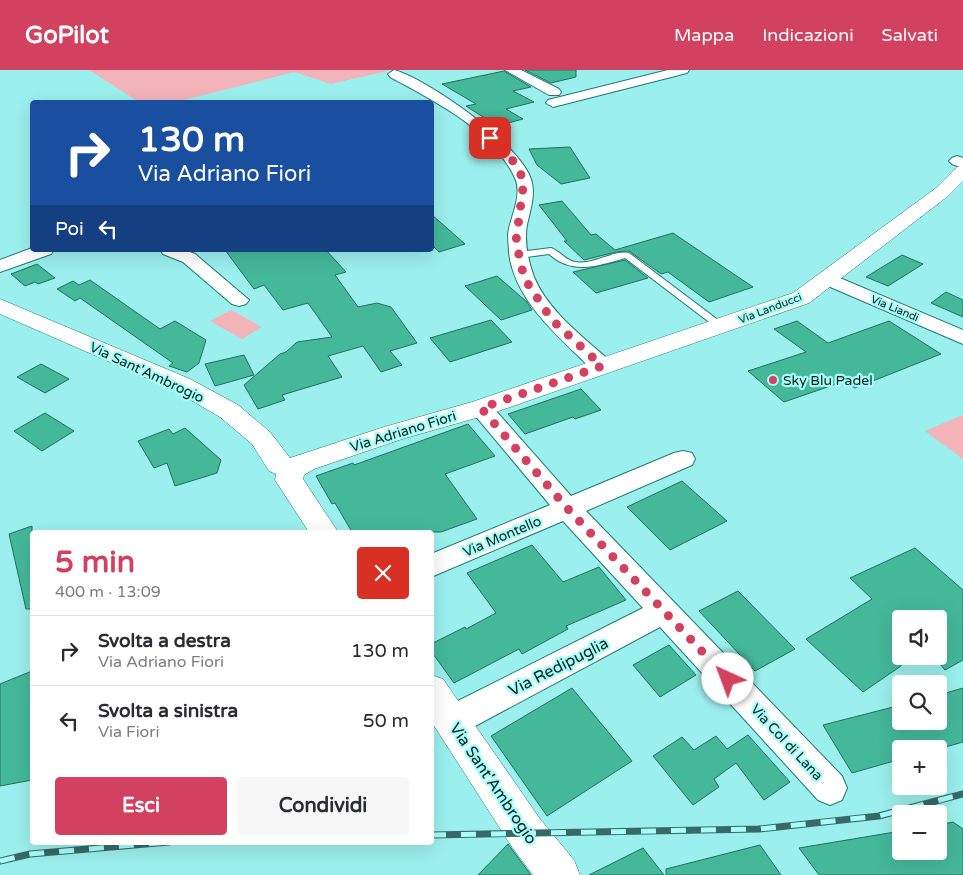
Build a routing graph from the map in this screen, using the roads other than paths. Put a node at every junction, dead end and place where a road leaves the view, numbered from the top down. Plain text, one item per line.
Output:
1 (511, 70) edge
2 (683, 70) edge
3 (402, 72) edge
4 (961, 165) edge
5 (38, 252) edge
6 (174, 252) edge
7 (519, 254) junction
8 (0, 266) edge
9 (828, 279) junction
10 (239, 300) dead end
11 (0, 306) edge
12 (721, 326) junction
13 (963, 338) edge
14 (602, 366) junction
15 (481, 408) junction
16 (682, 459) dead end
17 (291, 470) junction
18 (567, 508) junction
19 (323, 530) edge
20 (434, 565) edge
21 (664, 611) junction
22 (434, 694) edge
23 (452, 721) junction
24 (830, 788) dead end
25 (559, 875) edge

1 - 2 street
3 - 7 street
4 - 9 street, Via Landucci
5 - 8 street
6 - 10 street
7 - 12 lane
7 - 14 street
9 - 12 street, Via Landucci
9 - 13 street, Via Liandi
11 - 17 street, Via Sant'Ambrogio
12 - 14 street, Via Landucci
14 - 15 street, Via Adriano Fiori
15 - 17 street, Via Adriano Fiori
15 - 18 street, Via Col di Lana
16 - 18 street, Via Montello
17 - 19 street
18 - 20 street, Via Montello
18 - 21 street, Via Col di Lana
21 - 23 street, Via Redipuglia
21 - 24 street, Via Col di Lana
22 - 23 street, Via Sant'Ambrogio
23 - 25 street, Via Sant'Ambrogio

